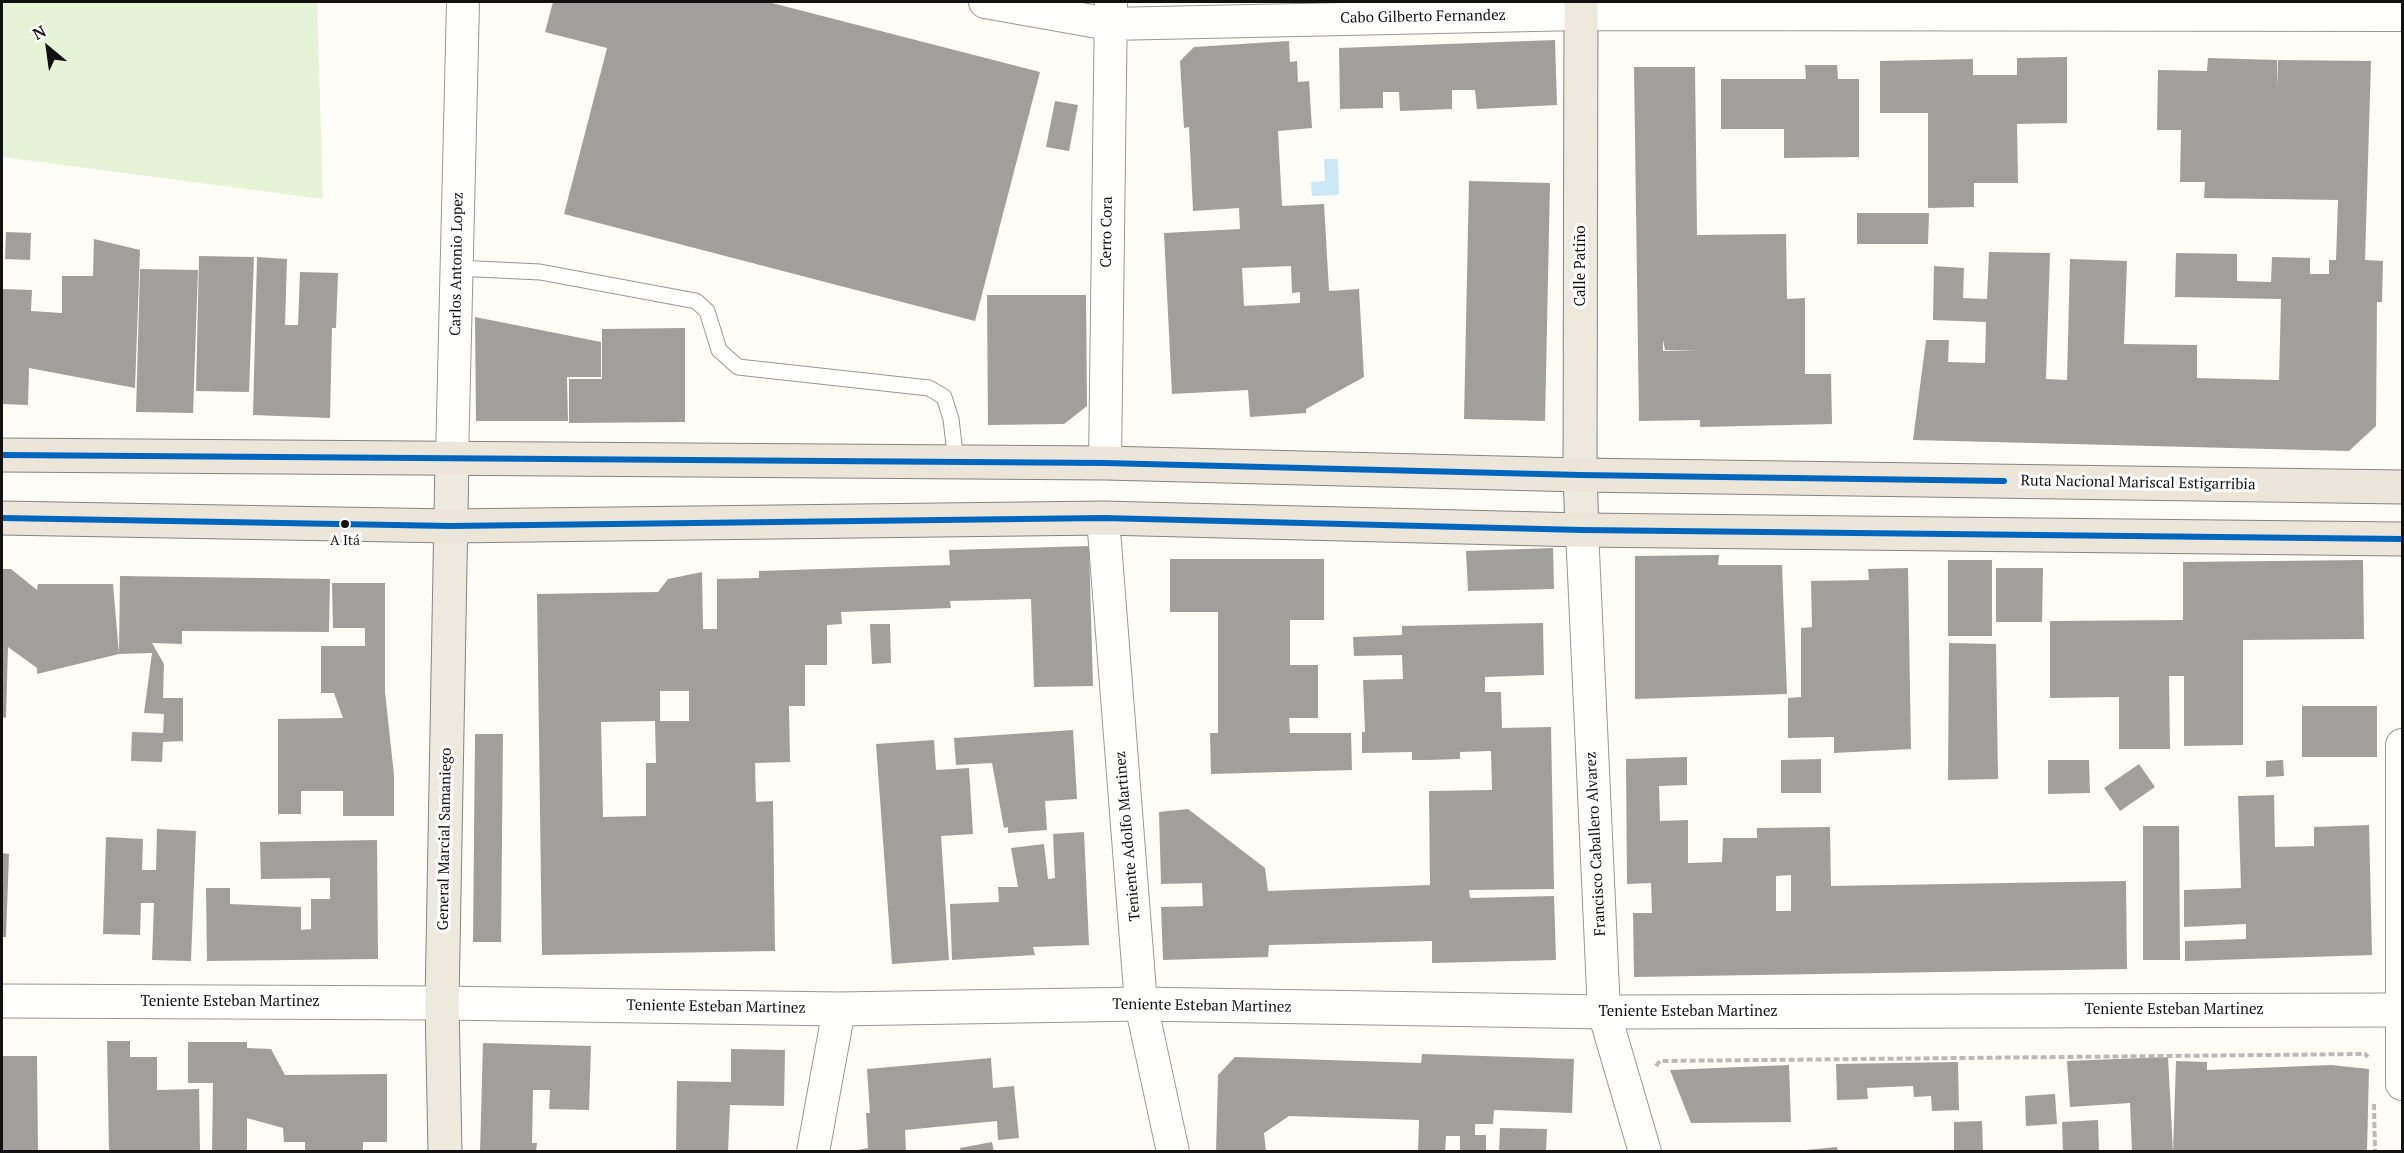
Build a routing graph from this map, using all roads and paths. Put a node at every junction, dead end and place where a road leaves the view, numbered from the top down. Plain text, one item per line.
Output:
1 (463, 2) edge
2 (985, 2) edge
3 (1581, 8) edge
4 (1110, 13) edge
5 (2403, 15) edge
6 (456, 268) junction
7 (2, 455) edge
8 (452, 459) junction
9 (956, 462) junction
10 (1105, 463) junction
11 (1580, 475) junction
12 (2403, 487) edge
13 (2, 518) edge
14 (1103, 518) junction
15 (450, 526) junction
16 (1582, 530) junction
17 (2403, 539) edge
18 (2403, 745) edge
19 (2, 1001) edge
20 (442, 1003) junction
21 (1141, 1004) junction
22 (839, 1009) junction
23 (2402, 1010) edge
24 (1604, 1012) junction
25 (2365, 1054) dead end
26 (1656, 1066) dead end
27 (2403, 1084) edge
28 (445, 1152) edge
29 (813, 1152) edge
30 (1173, 1152) edge
31 (1646, 1152) edge

1 - 6 street, Carlos Antonio Lopez
2 - 4 street, Cabo Gilberto Fernandez
3 - 4 street, Cabo Gilberto Fernandez
3 - 5 street, Cabo Gilberto Fernandez
3 - 11 main road, Calle Patiño
4 - 10 street, Cerro Cora
6 - 8 street, Carlos Antonio Lopez
6 - 9 lane
7 - 8 highway, Ruta Nacional Mariscal Estigarribia
8 - 9 highway, Ruta Nacional Mariscal Estigarribia
8 - 15 main road, Carlos Antonio Lopez
9 - 10 highway, Ruta Nacional Mariscal Estigarribia
10 - 11 highway, Ruta Nacional Mariscal Estigarribia
11 - 12 highway, Ruta Nacional Mariscal Estigarribia
11 - 16 main road, Calle Patiño
13 - 15 highway
14 - 15 highway
14 - 16 highway
14 - 21 street, Teniente Adolfo Martinez
15 - 20 main road, General Marcial Samaniego
16 - 17 highway
16 - 24 street, Francisco Caballero Alvarez
18 - 23 street
19 - 20 street, Teniente Esteban Martinez
20 - 22 street, Teniente Esteban Martinez
20 - 28 main road, General Marcial Samaniego
21 - 22 street, Teniente Esteban Martinez
21 - 24 street, Teniente Esteban Martinez
21 - 30 street, Teniente Adolfo Martinez
22 - 29 street
23 - 24 street, Teniente Esteban Martinez
23 - 27 street
24 - 31 street, Francisco Caballero Alvarez
25 - 26 path

